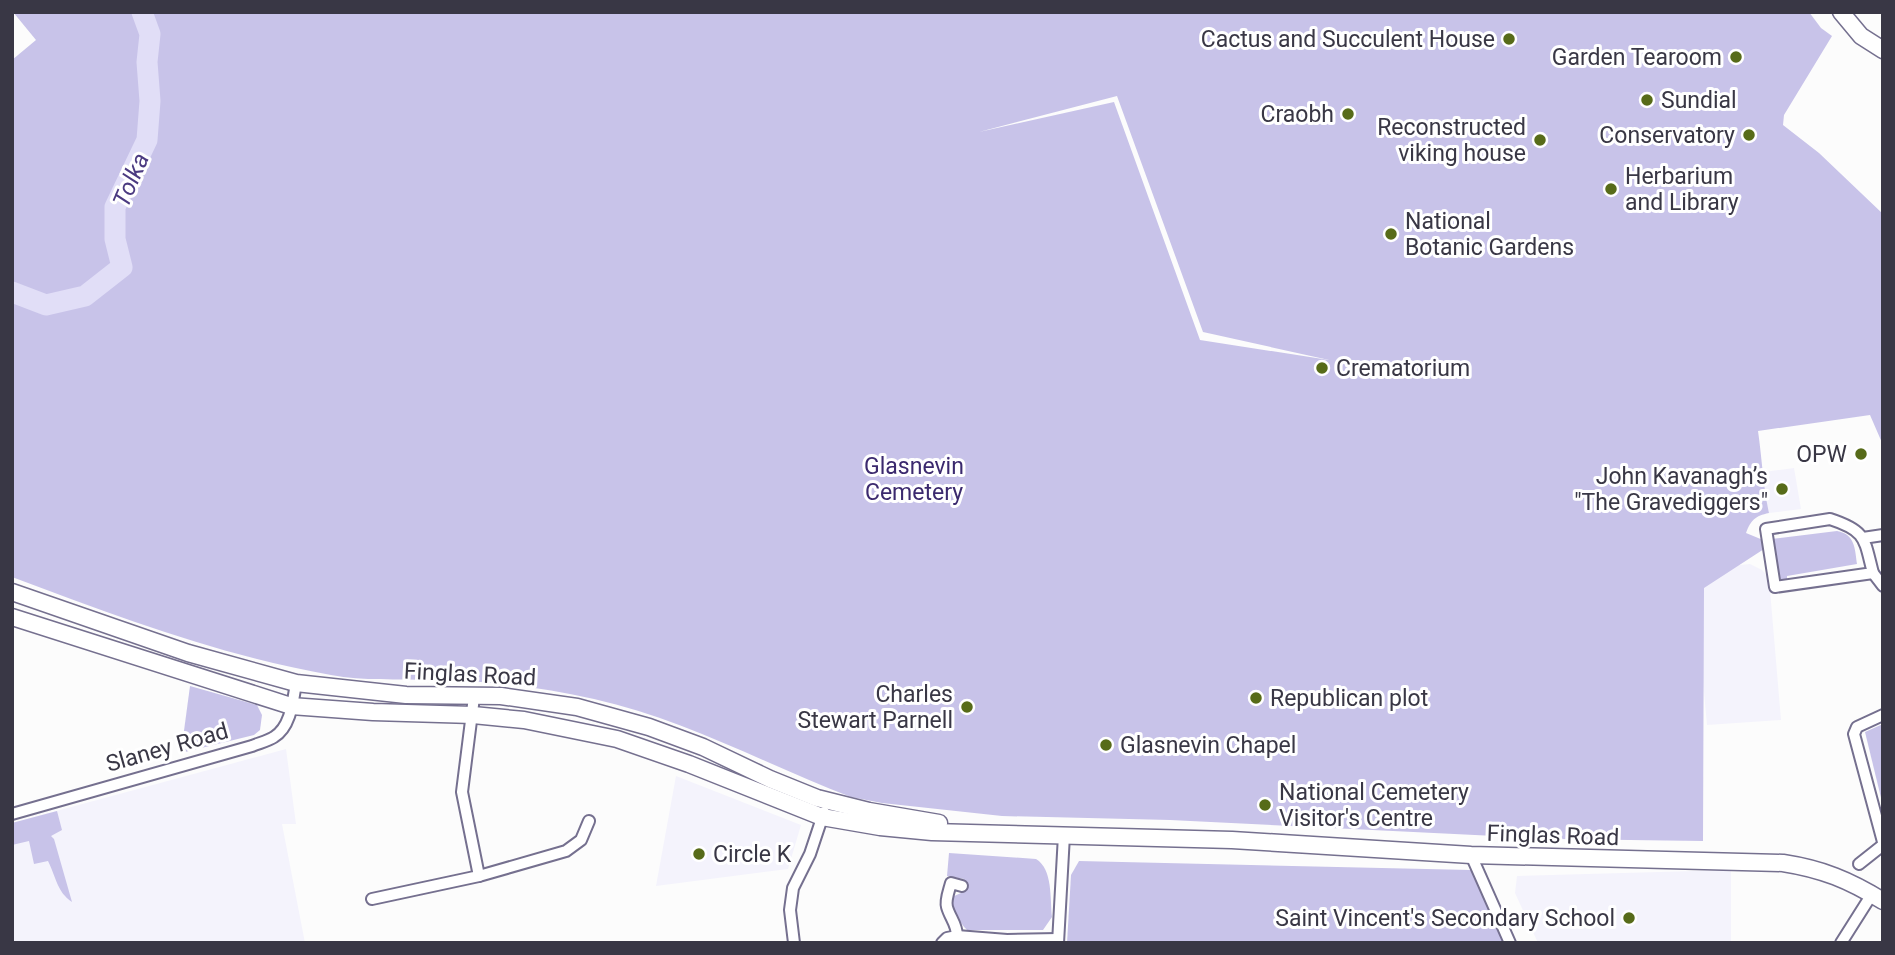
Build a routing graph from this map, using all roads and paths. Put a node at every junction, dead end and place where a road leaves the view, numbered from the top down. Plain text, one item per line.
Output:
1 (1841, 12) edge
2 (1883, 50) edge
3 (1883, 535) edge
4 (1864, 538) junction
5 (1872, 573) junction
6 (1883, 586) edge
7 (12, 592) edge
8 (12, 617) edge
9 (296, 683) junction
10 (474, 697) junction
11 (291, 706) junction
12 (473, 715) junction
13 (1883, 715) edge
14 (829, 800) junction
15 (12, 814) edge
16 (822, 817) junction
17 (589, 821) dead end
18 (1004, 834) junction
19 (1064, 835) junction
20 (1883, 843) edge
21 (1471, 855) junction
22 (1859, 864) dead end
23 (479, 876) junction
24 (962, 886) dead end
25 (1877, 898) edge
26 (372, 899) dead end
27 (957, 936) junction
28 (1058, 941) edge
29 (794, 943) edge
30 (942, 943) edge
31 (1510, 943) edge
32 (1841, 943) edge

1 - 2 main road
3 - 4 street
4 - 5 street
4 - 5 street
5 - 6 street
7 - 9 main road, Finglas Road
8 - 11 main road, Finglas Road
9 - 10 main road, Finglas Road
9 - 11 street, Slaney Road
10 - 12 street
10 - 14 main road, Finglas Road
11 - 12 main road, Finglas Road
11 - 15 street, Slaney Road
12 - 16 main road, Finglas Road
12 - 23 street
13 - 20 street
14 - 16 street
14 - 18 main road, Finglas Road
16 - 18 main road, Finglas Road
16 - 29 street
17 - 23 street
18 - 19 main road, Finglas Road
19 - 21 main road, Finglas Road
19 - 28 street
20 - 22 street
21 - 25 main road, Finglas Road
21 - 31 street
23 - 26 street
24 - 27 street
25 - 32 street
27 - 28 street
27 - 30 street

